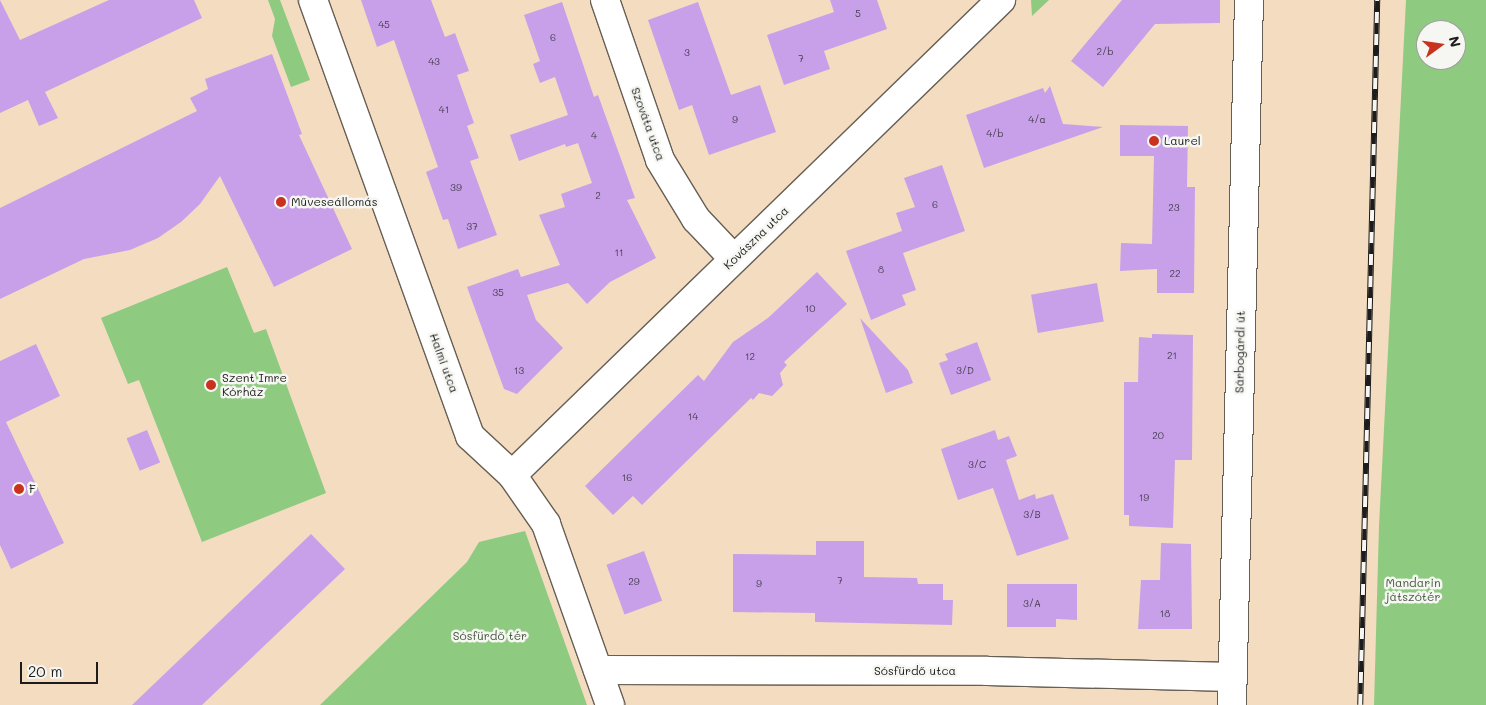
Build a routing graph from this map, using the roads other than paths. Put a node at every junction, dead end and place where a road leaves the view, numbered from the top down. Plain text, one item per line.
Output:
1 (313, 0) edge
2 (605, 0) edge
3 (1001, 0) edge
4 (1249, 0) edge
5 (734, 260) junction
6 (512, 475) junction
7 (598, 670) junction
8 (1232, 677) junction
9 (610, 705) edge
10 (1232, 705) edge

1 - 6 street, Halmi utca
2 - 5 street, Szováta utca
3 - 5 street, Kovászna utca
4 - 8 street, Sárbogárdi út
5 - 6 street, Kovászna utca
6 - 7 street, Halmi utca
7 - 8 street, Sósfürdő utca
7 - 9 street, Halmi utca
8 - 10 street, Sárbogárdi út

